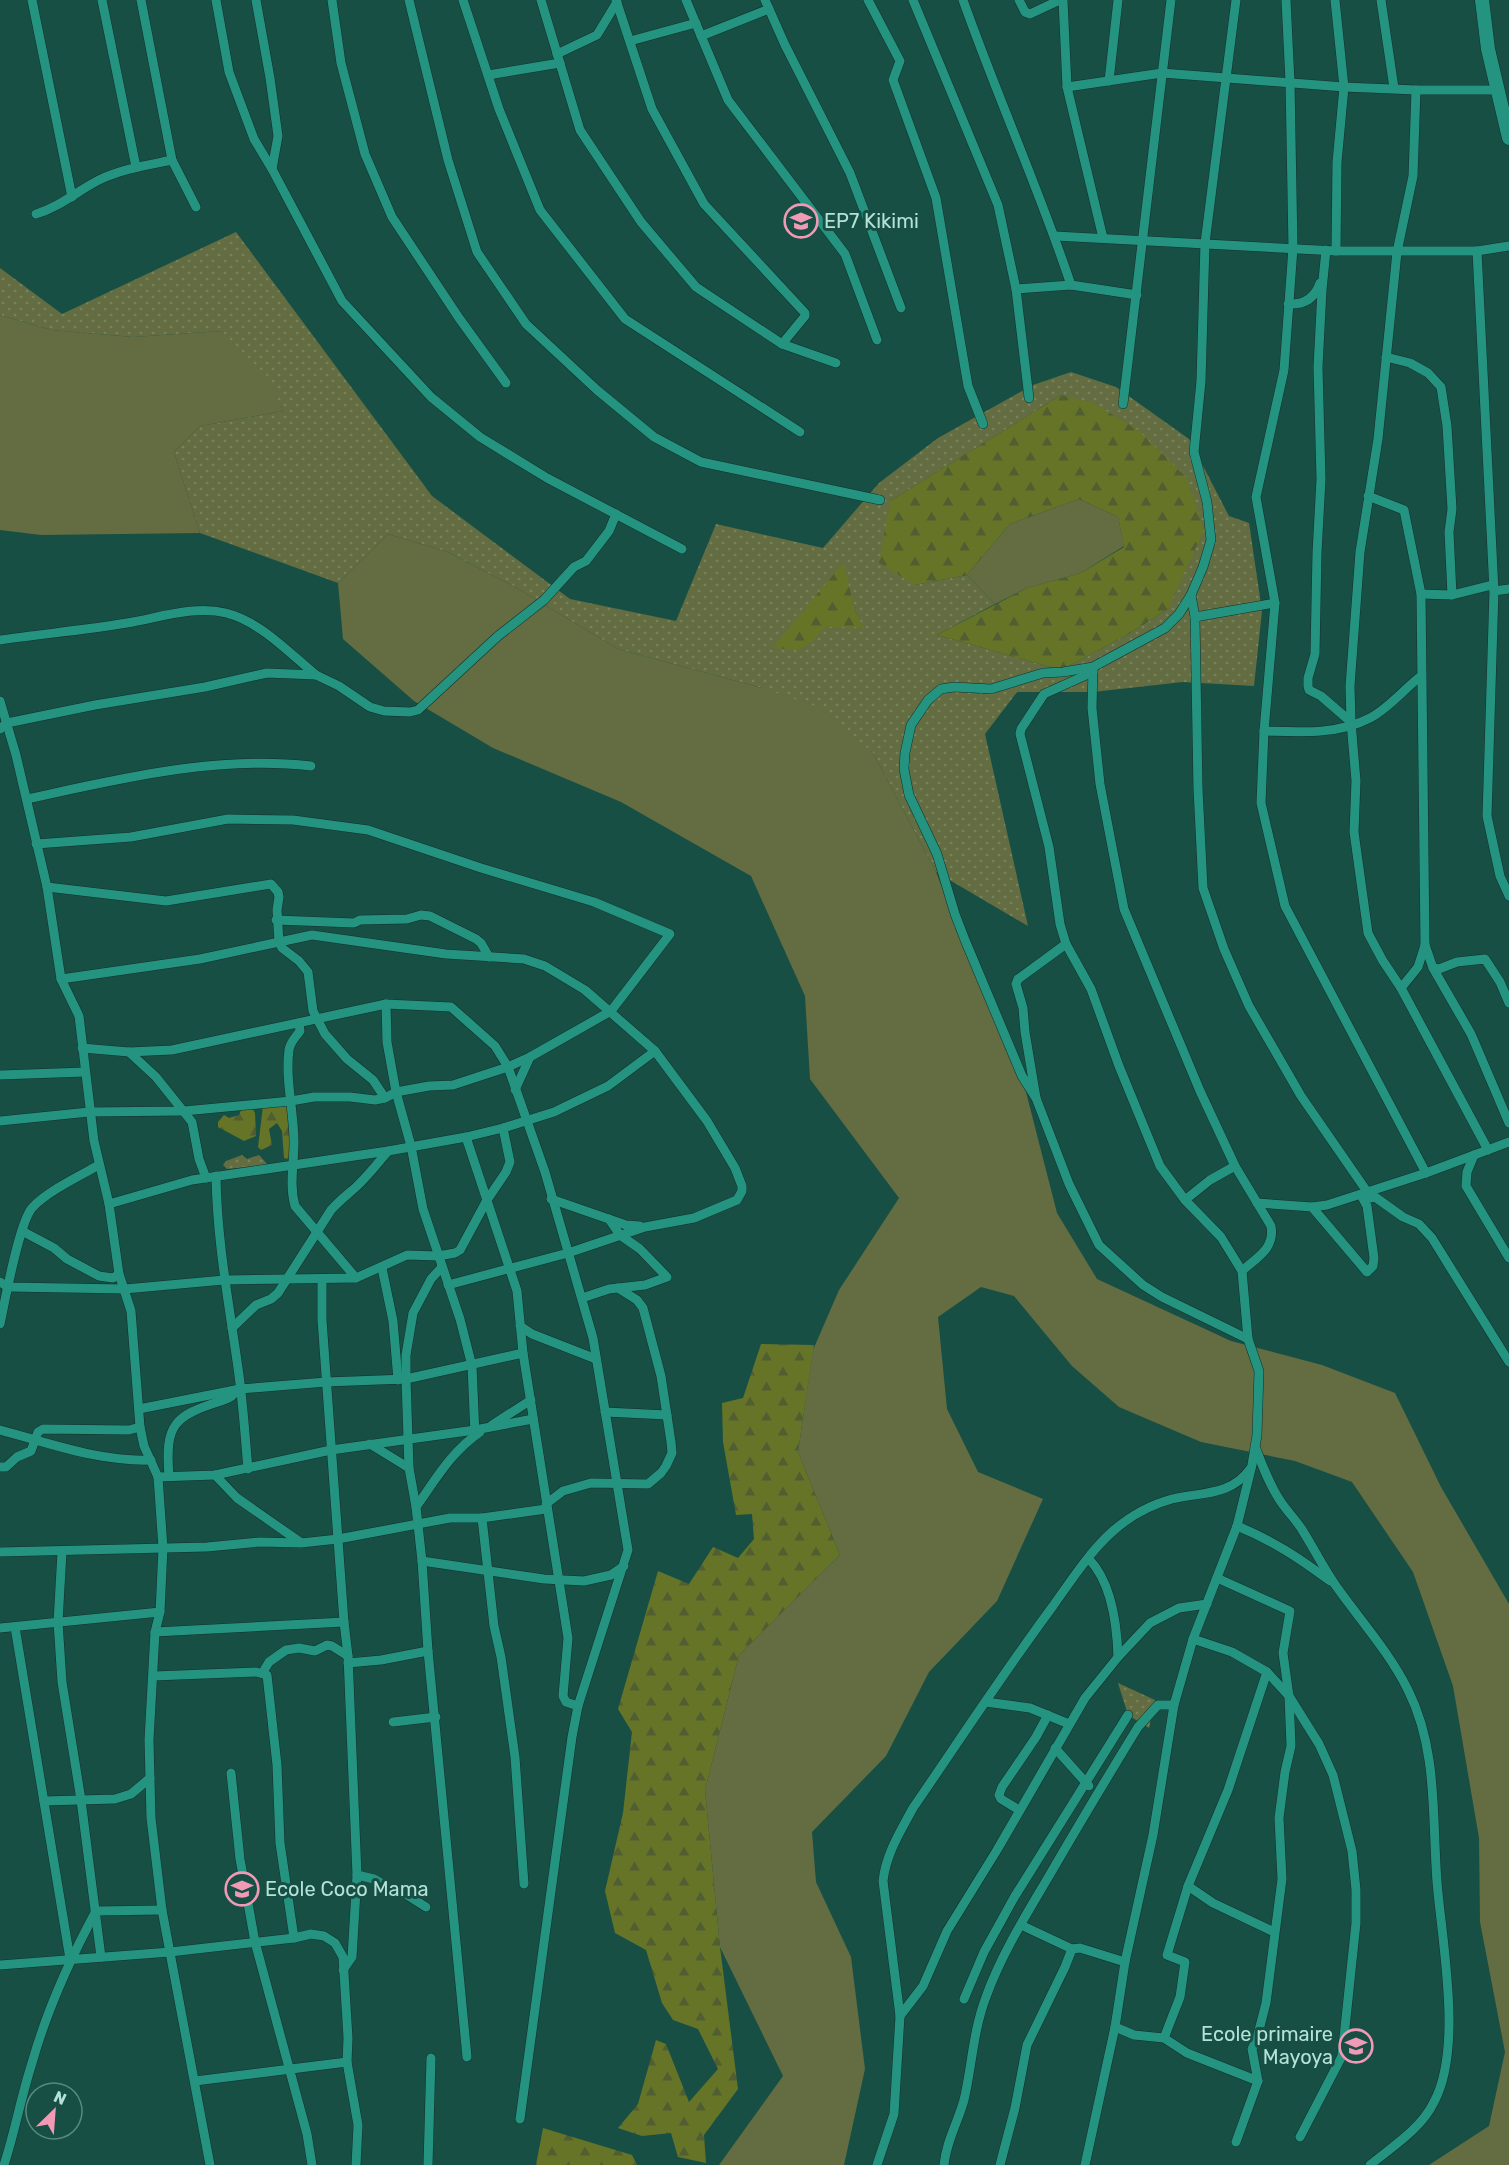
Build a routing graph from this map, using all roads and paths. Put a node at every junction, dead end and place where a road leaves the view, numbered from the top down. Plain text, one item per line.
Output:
1 (32, 0) edge
2 (102, 0) edge
3 (141, 0) edge
4 (216, 0) edge
5 (256, 0) edge
6 (332, 0) edge
7 (409, 0) edge
8 (463, 0) edge
9 (541, 0) edge
10 (686, 0) edge
11 (868, 0) edge
12 (913, 0) edge
13 (963, 0) edge
14 (1019, 0) edge
15 (1061, 0) edge
16 (1118, 0) edge
17 (1171, 0) edge
18 (1236, 0) edge
19 (1286, 0) edge
20 (1335, 0) edge
21 (1381, 0) edge
22 (1482, 0) edge
23 (617, 1) edge
24 (767, 4) edge
25 (696, 23) junction
26 (701, 36) junction
27 (630, 41) junction
28 (558, 58) junction
29 (1161, 73) junction
30 (488, 75) junction
31 (1226, 78) junction
32 (1109, 81) junction
33 (1290, 82) junction
34 (1067, 87) junction
35 (1344, 87) junction
36 (1394, 88) junction
37 (1416, 90) junction
38 (1498, 90) junction
39 (1509, 138) edge
40 (172, 160) junction
41 (136, 167) junction
42 (272, 169) junction
43 (72, 197) junction
44 (196, 207) dead end
45 (36, 214) dead end
46 (1055, 236) junction
47 (1103, 238) junction
48 (1143, 240) junction
49 (1205, 243) junction
50 (1509, 246) edge
51 (1293, 248) junction
52 (1331, 251) junction
53 (1477, 251) junction
54 (1397, 252) junction
55 (1323, 275) junction
56 (1071, 285) junction
57 (1016, 289) junction
58 (1137, 295) junction
59 (1288, 304) junction
60 (901, 308) dead end
61 (877, 340) dead end
62 (782, 344) junction
63 (1386, 357) junction
64 (836, 363) dead end
65 (506, 383) dead end
66 (1029, 398) dead end
67 (1123, 404) dead end
68 (983, 424) dead end
69 (800, 432) dead end
70 (1368, 496) junction
71 (880, 500) dead end
72 (616, 514) junction
73 (682, 549) dead end
74 (1493, 588) junction
75 (1509, 588) edge
76 (1421, 594) junction
77 (1191, 595) junction
78 (1452, 595) junction
79 (1275, 603) junction
80 (1195, 617) junction
81 (0, 640) edge
82 (1093, 669) junction
83 (316, 675) junction
84 (1421, 676) junction
85 (0, 701) edge
86 (1351, 724) junction
87 (4, 726) edge
88 (1264, 731) junction
89 (311, 766) dead end
90 (27, 800) junction
91 (36, 844) junction
92 (1505, 874) edge
93 (47, 887) junction
94 (1509, 896) edge
95 (276, 920) junction
96 (279, 942) junction
97 (1066, 944) junction
98 (1425, 945) junction
99 (489, 957) junction
100 (1433, 968) junction
101 (61, 979) junction
102 (1401, 988) junction
103 (1509, 1003) edge
104 (386, 1004) junction
105 (611, 1011) junction
106 (318, 1018) junction
107 (299, 1023) junction
108 (82, 1048) junction
109 (655, 1051) junction
110 (129, 1052) junction
111 (530, 1057) junction
112 (508, 1067) junction
113 (85, 1072) junction
114 (0, 1076) edge
115 (515, 1090) junction
116 (396, 1092) junction
117 (385, 1098) junction
118 (1036, 1098) junction
119 (291, 1101) junction
120 (184, 1111) junction
121 (89, 1112) junction
122 (527, 1120) junction
123 (0, 1121) edge
124 (1509, 1123) edge
125 (503, 1128) junction
126 (466, 1137) junction
127 (1509, 1142) edge
128 (411, 1146) junction
129 (388, 1150) junction
130 (1488, 1150) junction
131 (1474, 1155) junction
132 (99, 1165) junction
133 (293, 1165) junction
134 (1235, 1166) junction
135 (1426, 1173) junction
136 (211, 1177) junction
137 (1365, 1195) junction
138 (551, 1199) junction
139 (487, 1200) junction
140 (1185, 1200) junction
141 (1257, 1203) junction
142 (109, 1204) junction
143 (1312, 1207) junction
144 (609, 1219) junction
145 (645, 1227) junction
146 (22, 1231) junction
147 (317, 1234) junction
148 (620, 1235) junction
149 (568, 1253) junction
150 (438, 1256) junction
151 (1509, 1258) edge
152 (442, 1267) junction
153 (382, 1268) junction
154 (510, 1268) junction
155 (1242, 1271) junction
156 (119, 1274) junction
157 (356, 1278) junction
158 (322, 1279) junction
159 (224, 1280) junction
160 (286, 1280) junction
161 (4, 1285) edge
162 (448, 1285) junction
163 (125, 1288) junction
164 (618, 1288) junction
165 (2, 1298) edge
166 (582, 1298) junction
167 (0, 1324) edge
168 (520, 1326) junction
169 (232, 1328) junction
170 (1248, 1339) junction
171 (523, 1353) junction
172 (596, 1359) junction
173 (1509, 1362) edge
174 (471, 1366) junction
175 (402, 1380) junction
176 (326, 1382) junction
177 (238, 1390) junction
178 (531, 1400) junction
179 (139, 1409) junction
180 (605, 1412) junction
181 (667, 1415) junction
182 (533, 1419) junction
183 (140, 1427) junction
184 (489, 1427) junction
185 (0, 1430) edge
186 (475, 1433) junction
187 (409, 1438) junction
188 (35, 1439) junction
189 (370, 1444) junction
190 (1255, 1448) junction
191 (331, 1450) junction
192 (151, 1460) junction
193 (1252, 1465) junction
194 (0, 1467) edge
195 (409, 1468) junction
196 (248, 1469) junction
197 (215, 1475) junction
198 (169, 1476) junction
199 (158, 1477) junction
200 (616, 1483) junction
201 (546, 1506) junction
202 (416, 1507) junction
203 (482, 1518) junction
204 (418, 1524) junction
205 (1237, 1526) junction
206 (338, 1539) junction
207 (301, 1543) junction
208 (164, 1548) junction
209 (62, 1551) junction
210 (0, 1552) edge
211 (1089, 1559) junction
212 (422, 1561) junction
213 (624, 1566) junction
214 (489, 1571) junction
215 (1217, 1578) junction
216 (558, 1580) junction
217 (1336, 1585) junction
218 (1207, 1604) junction
219 (160, 1612) junction
220 (58, 1622) junction
221 (344, 1622) junction
222 (15, 1627) junction
223 (0, 1628) edge
224 (155, 1632) junction
225 (1193, 1639) junction
226 (429, 1652) junction
227 (1118, 1657) junction
228 (348, 1660) junction
229 (263, 1672) junction
230 (1267, 1672) junction
231 (154, 1676) junction
232 (1289, 1696) junction
233 (986, 1702) junction
234 (1174, 1705) junction
235 (578, 1706) junction
236 (1048, 1714) junction
237 (1128, 1715) dead end
238 (436, 1718) junction
239 (393, 1722) dead end
240 (1069, 1724) junction
241 (1055, 1748) junction
242 (231, 1773) dead end
243 (150, 1778) junction
244 (1088, 1783) junction
245 (1096, 1796) junction
246 (81, 1800) junction
247 (44, 1801) junction
248 (1019, 1810) junction
249 (357, 1875) junction
250 (524, 1884) dead end
251 (1188, 1886) junction
252 (426, 1907) dead end
253 (162, 1910) junction
254 (96, 1911) junction
255 (1021, 1925) junction
256 (1274, 1932) junction
257 (294, 1938) junction
258 (255, 1942) junction
259 (1072, 1949) junction
260 (170, 1952) junction
261 (101, 1957) junction
262 (70, 1959) junction
263 (1125, 1962) junction
264 (0, 1965) edge
265 (343, 1970) junction
266 (964, 2000) dead end
267 (900, 2016) junction
268 (1115, 2027) junction
269 (1164, 2038) junction
270 (467, 2057) dead end
271 (432, 2058) dead end
272 (346, 2062) junction
273 (288, 2070) junction
274 (195, 2081) junction
275 (1258, 2081) junction
276 (520, 2119) dead end
277 (1300, 2137) dead end
278 (1236, 2142) dead end
279 (4, 2165) edge
280 (210, 2165) edge
281 (312, 2165) edge
282 (356, 2165) edge
283 (428, 2165) edge
284 (877, 2165) edge
285 (944, 2165) edge
286 (1000, 2165) edge
287 (1085, 2165) edge
288 (1370, 2165) edge

1 - 43 street
2 - 41 street
3 - 40 street
4 - 42 street
5 - 42 street
6 - 65 street
7 - 71 street
8 - 30 street
9 - 28 street
10 - 25 street
11 - 68 street
12 - 57 street
13 - 46 street
14 - 15 street
15 - 34 street
16 - 32 street
17 - 29 street
18 - 31 street
19 - 33 street
20 - 35 street
21 - 36 street
22 - 38 street
23 - 27 street
23 - 28 street
24 - 26 street
24 - 60 street
25 - 26 street
25 - 27 street
26 - 61 street
27 - 62 street
28 - 30 street
28 - 62 street
29 - 31 street
29 - 32 street
29 - 48 street
30 - 69 street
31 - 33 street
31 - 49 street
32 - 34 street
33 - 35 street
33 - 51 street
34 - 47 street
35 - 36 street
35 - 52 street
36 - 37 street
37 - 38 street
37 - 54 street
38 - 39 street
40 - 41 street
40 - 44 street
41 - 43 street
42 - 72 street
43 - 45 street
46 - 47 street
46 - 56 street
47 - 48 street
48 - 49 street
48 - 58 street
49 - 51 street
49 - 77 street
50 - 53 street
51 - 52 street
51 - 59 street
52 - 54 street
52 - 55 street
53 - 54 street
53 - 74 street
54 - 63 street
55 - 59 street
55 - 86 street
56 - 57 street
56 - 58 street
57 - 66 street
58 - 67 street
59 - 79 street
62 - 64 street
63 - 70 street
63 - 78 street
70 - 76 street
70 - 86 street
72 - 73 street
72 - 83 street
74 - 75 street
74 - 78 street
74 - 92 street
76 - 78 street
76 - 84 street
77 - 80 street
77 - 82 street
79 - 80 street
79 - 88 street
80 - 137 street
81 - 83 street
82 - 97 street
82 - 118 street
82 - 134 street
83 - 87 street
84 - 86 street
84 - 98 street
85 - 87 street
86 - 88 street
86 - 102 street
87 - 90 street
88 - 135 street
89 - 90 street
90 - 91 street
91 - 93 street
91 - 105 street
92 - 94 street
93 - 95 street
93 - 101 street
95 - 96 street
95 - 99 street
96 - 99 street
96 - 101 street
96 - 106 street
97 - 118 street
97 - 140 street
98 - 100 street
98 - 102 street
99 - 105 street
100 - 103 street
100 - 124 street
101 - 108 street
102 - 130 street
104 - 106 street
104 - 112 street
104 - 116 street
105 - 109 street
105 - 111 street
106 - 107 street
106 - 117 street
107 - 110 street
107 - 119 street
108 - 110 street
108 - 113 street
109 - 122 street
109 - 145 street
110 - 120 street
111 - 112 street
111 - 115 street
112 - 115 street
112 - 116 street
113 - 114 street
113 - 121 street
115 - 122 street
116 - 117 street
116 - 128 street
117 - 119 street
118 - 170 street
119 - 120 street
119 - 133 street
120 - 121 street
120 - 136 street
121 - 123 street
121 - 132 street
122 - 125 street
122 - 138 street
125 - 126 street
125 - 139 street
126 - 128 street
126 - 139 street
127 - 130 street
128 - 129 street
128 - 150 street
129 - 133 street
129 - 147 street
130 - 131 street
131 - 135 street
131 - 151 street
132 - 142 street
132 - 146 street
133 - 136 street
133 - 147 street
134 - 140 street
134 - 141 street
135 - 137 street
136 - 142 street
136 - 159 street
137 - 143 street
137 - 143 street
137 - 173 street
138 - 144 street
138 - 149 street
139 - 150 street
139 - 154 street
140 - 155 street
141 - 143 street
141 - 155 street
142 - 156 street
144 - 145 street
144 - 148 street
145 - 148 street
146 - 156 street
146 - 161 street
147 - 157 street
147 - 160 street
148 - 149 street
148 - 164 street
149 - 154 street
149 - 166 street
150 - 152 street
150 - 153 street
152 - 162 street
152 - 175 street
153 - 157 street
153 - 175 street
154 - 162 street
154 - 168 street
155 - 170 street
156 - 163 street
157 - 158 street
158 - 160 street
158 - 176 street
159 - 160 street
159 - 163 street
159 - 169 street
160 - 169 street
161 - 163 street
161 - 165 street
162 - 174 street
163 - 179 street
164 - 166 street
164 - 181 street
165 - 167 street
166 - 172 street
168 - 171 street
168 - 172 street
169 - 177 street
170 - 190 street
171 - 174 street
171 - 178 street
172 - 180 street
174 - 175 street
174 - 186 street
175 - 176 street
175 - 187 street
176 - 177 street
176 - 191 street
177 - 179 street
177 - 196 street
177 - 198 street
178 - 182 street
178 - 184 street
179 - 183 street
180 - 181 street
180 - 200 street
181 - 200 street
182 - 184 street
182 - 201 street
183 - 188 street
183 - 192 street
184 - 186 street
185 - 188 street
186 - 187 street
186 - 202 street
187 - 189 street
187 - 195 street
188 - 192 street
188 - 194 street
189 - 191 street
189 - 195 street
190 - 193 street
190 - 217 street
191 - 196 street
191 - 206 street
192 - 199 street
193 - 205 street
193 - 211 street
195 - 202 street
196 - 197 street
197 - 198 street
197 - 207 street
198 - 199 street
199 - 208 street
200 - 201 street
200 - 213 street
201 - 203 street
201 - 216 street
202 - 204 street
203 - 204 street
203 - 214 street
204 - 206 street
204 - 212 street
205 - 215 street
205 - 217 street
206 - 207 street
206 - 221 street
207 - 208 street
208 - 209 street
208 - 219 street
209 - 210 street
209 - 220 street
211 - 227 street
211 - 233 street
212 - 214 street
212 - 226 street
213 - 216 street
213 - 235 street
214 - 216 street
214 - 250 street
215 - 218 street
215 - 232 street
216 - 235 street
217 - 288 street
218 - 225 street
218 - 227 street
219 - 220 street
219 - 224 street
220 - 222 street
220 - 246 street
221 - 224 street
221 - 228 street
222 - 223 street
222 - 247 street
224 - 231 street
225 - 230 street
225 - 234 street
226 - 228 street
226 - 238 street
227 - 240 street
228 - 229 street
228 - 249 street
229 - 231 street
229 - 257 street
230 - 232 street
230 - 251 street
231 - 243 street
232 - 256 street
232 - 277 street
233 - 236 street
233 - 267 street
234 - 245 street
234 - 263 street
235 - 276 street
236 - 240 street
236 - 248 street
237 - 244 street
238 - 239 street
238 - 270 street
240 - 241 street
241 - 244 street
241 - 248 street
242 - 258 street
243 - 246 street
243 - 253 street
244 - 245 street
244 - 266 street
245 - 255 street
246 - 247 street
246 - 254 street
247 - 262 street
248 - 267 street
249 - 252 street
249 - 265 street
251 - 256 street
251 - 269 street
253 - 254 street
253 - 260 street
254 - 261 street
254 - 262 street
255 - 259 street
255 - 285 street
256 - 275 street
257 - 258 street
257 - 265 street
258 - 260 street
258 - 273 street
259 - 263 street
259 - 286 street
260 - 261 street
260 - 274 street
261 - 262 street
262 - 264 street
262 - 279 street
263 - 268 street
265 - 272 street
267 - 284 street
268 - 269 street
268 - 287 street
269 - 275 street
271 - 283 street
272 - 273 street
272 - 282 street
273 - 274 street
273 - 281 street
274 - 280 street
275 - 278 street

